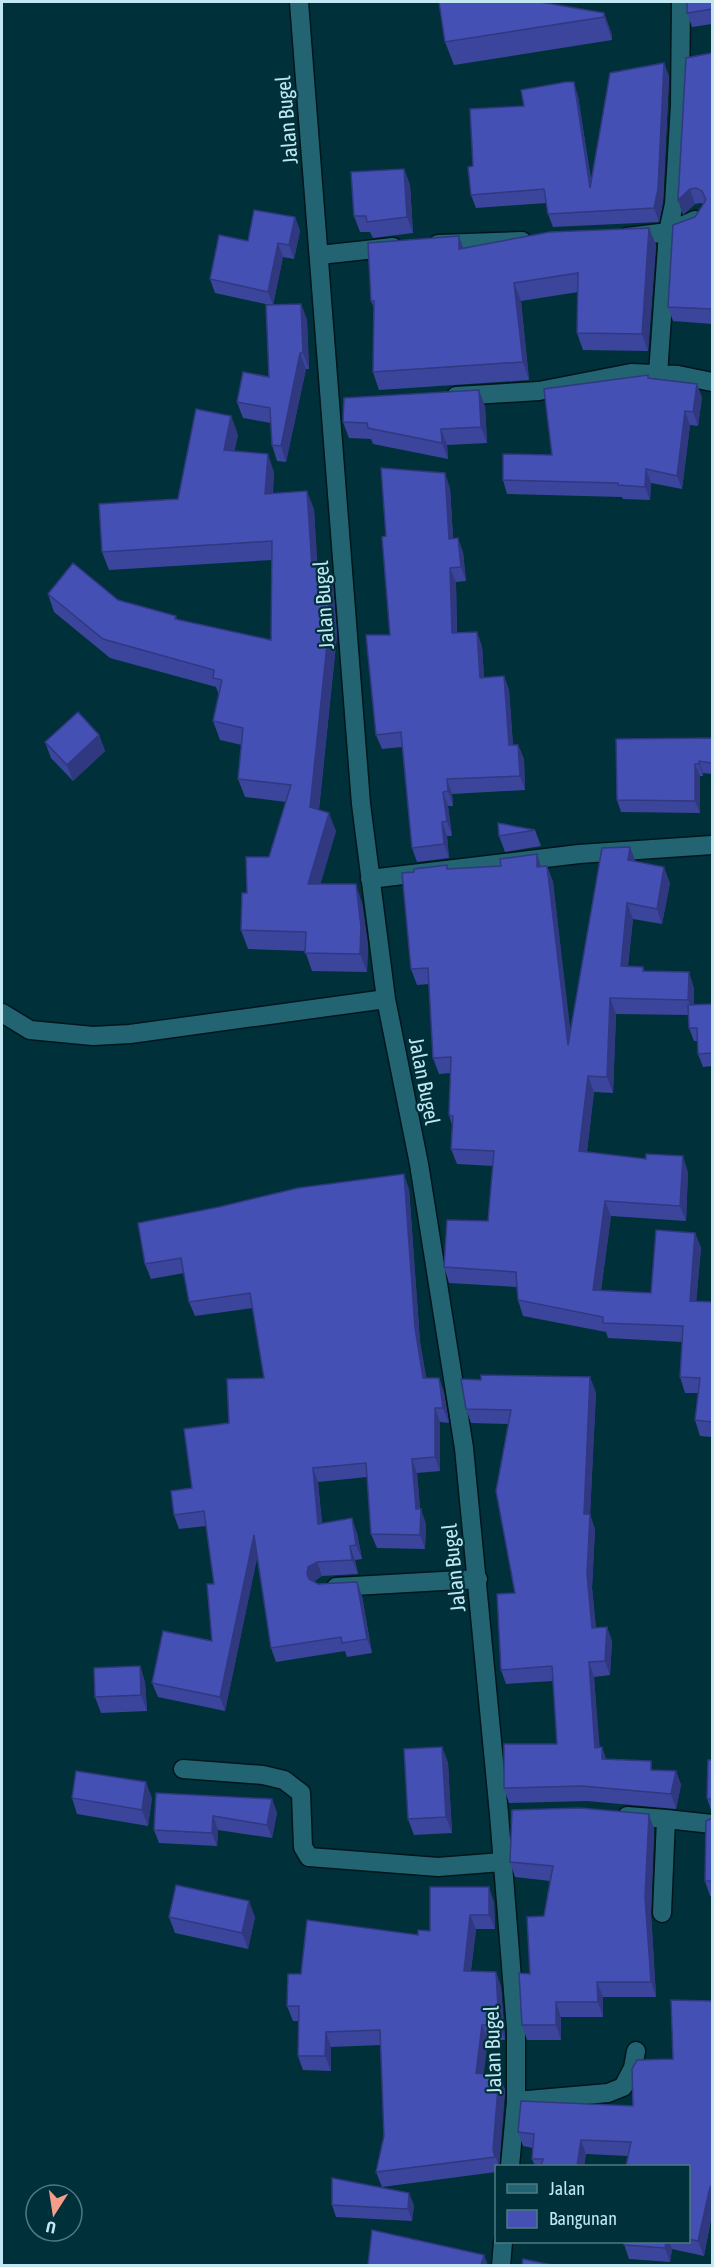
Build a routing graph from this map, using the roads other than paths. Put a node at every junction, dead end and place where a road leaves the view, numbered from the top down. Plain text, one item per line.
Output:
1 (299, 2) edge
2 (681, 2) edge
3 (700, 214) edge
4 (668, 232) junction
5 (607, 238) edge
6 (536, 240) edge
7 (320, 255) junction
8 (658, 374) junction
9 (712, 382) edge
10 (434, 397) edge
11 (712, 845) edge
12 (370, 879) junction
13 (386, 999) junction
14 (2, 1013) edge
15 (477, 1579) junction
16 (323, 1587) edge
17 (183, 1769) dead end
18 (499, 1814) junction
19 (521, 1814) edge
20 (609, 1814) edge
21 (666, 1819) junction
22 (712, 1824) edge
23 (502, 1863) junction
24 (662, 1913) dead end
25 (636, 2051) dead end
26 (516, 2101) junction
27 (510, 2165) edge
28 (503, 2243) edge
29 (501, 2265) edge

1 - 7 street, Jalan Bugel
2 - 4 street
3 - 4 street
4 - 5 street
4 - 8 street
6 - 7 street
7 - 12 street, Jalan Bugel
8 - 9 street
8 - 10 street
11 - 12 street
12 - 13 street, Jalan Bugel
13 - 14 street
13 - 15 street, Jalan Bugel
15 - 16 street
15 - 18 street, Jalan Bugel
17 - 23 street
18 - 19 street
18 - 23 street, Jalan Bugel
20 - 21 street
21 - 22 street
21 - 24 street
23 - 26 street, Jalan Bugel
25 - 26 street
26 - 27 street, Jalan Bugel
28 - 29 street

